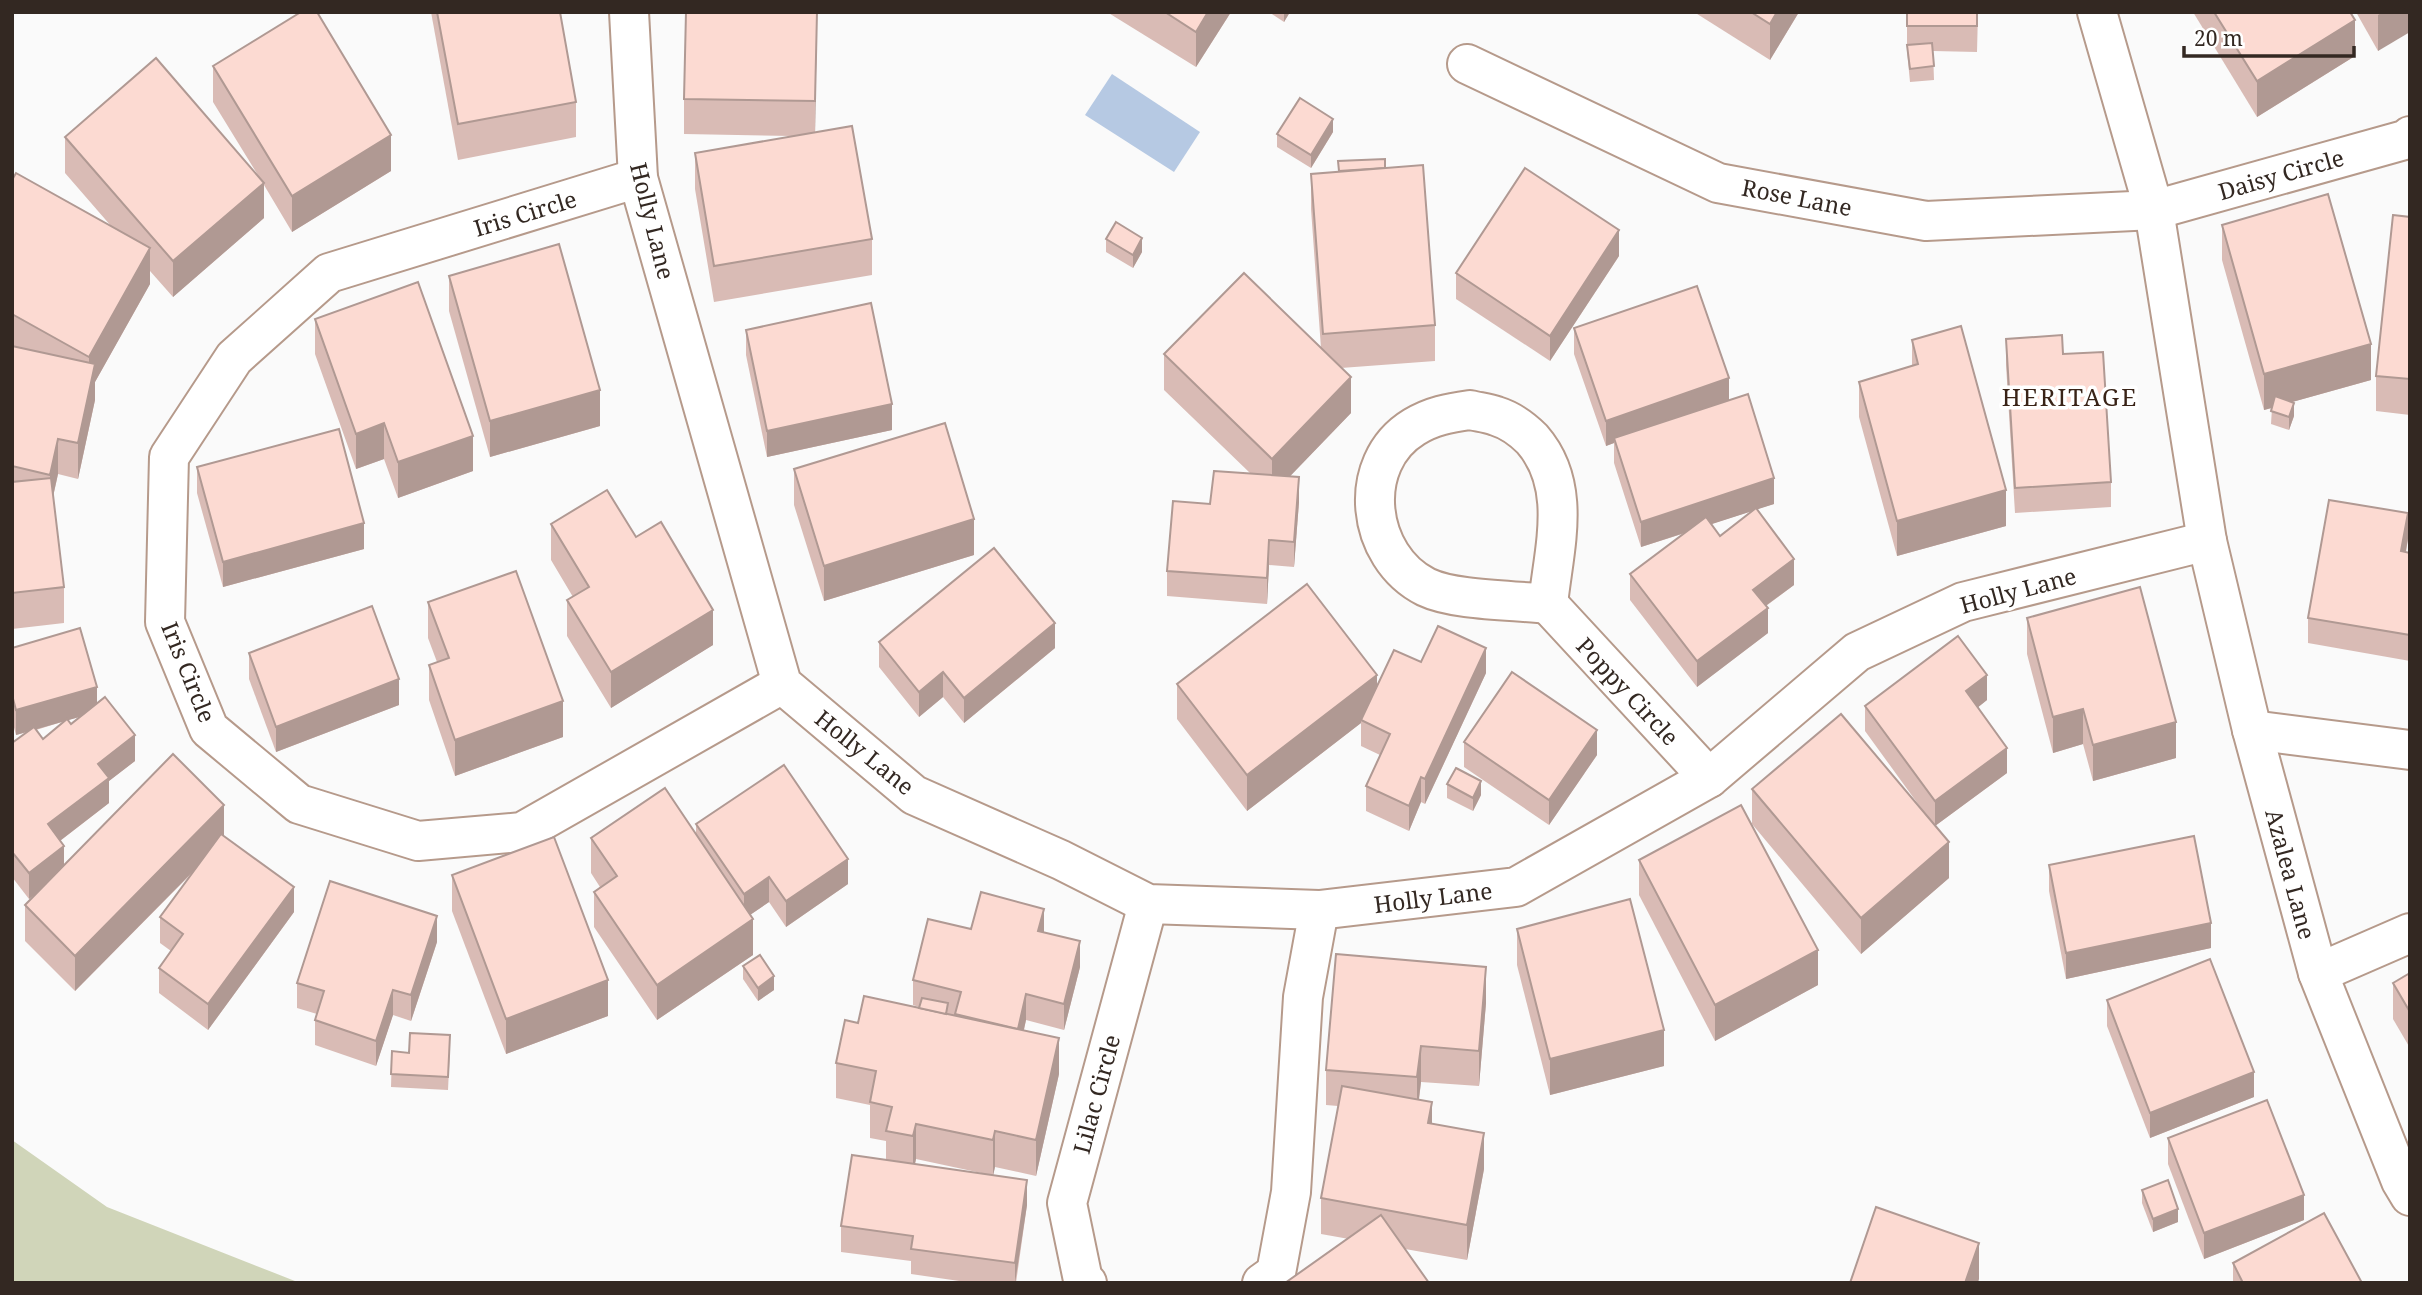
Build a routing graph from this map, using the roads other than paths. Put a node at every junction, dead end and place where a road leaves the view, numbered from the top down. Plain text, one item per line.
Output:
1 (629, 12) edge
2 (2097, 12) edge
3 (1467, 64) dead end
4 (2409, 138) edge
5 (638, 178) junction
6 (2154, 210) junction
7 (2207, 541) junction
8 (1548, 604) junction
9 (782, 684) junction
10 (2252, 730) junction
11 (2410, 750) edge
12 (1709, 778) junction
13 (1148, 904) junction
14 (1319, 910) junction
15 (2410, 933) edge
16 (2318, 973) junction
17 (2410, 1196) edge
18 (1087, 1283) edge
19 (1262, 1283) edge

1 - 5 street, Holly Lane
2 - 6 street
3 - 6 street, Rose Lane
4 - 6 street, Daisy Circle
5 - 9 street, Holly Lane
5 - 9 street, Iris Circle
6 - 7 street
7 - 10 street, Azalea Lane
7 - 12 street, Holly Lane
8 - 8 street
8 - 12 street, Poppy Circle
9 - 13 street, Holly Lane
10 - 11 street
10 - 16 street, Azalea Lane
12 - 14 street, Holly Lane
13 - 14 street, Holly Lane
13 - 18 street, Lilac Circle
14 - 19 street
15 - 16 street
16 - 17 street, Azalea Lane

